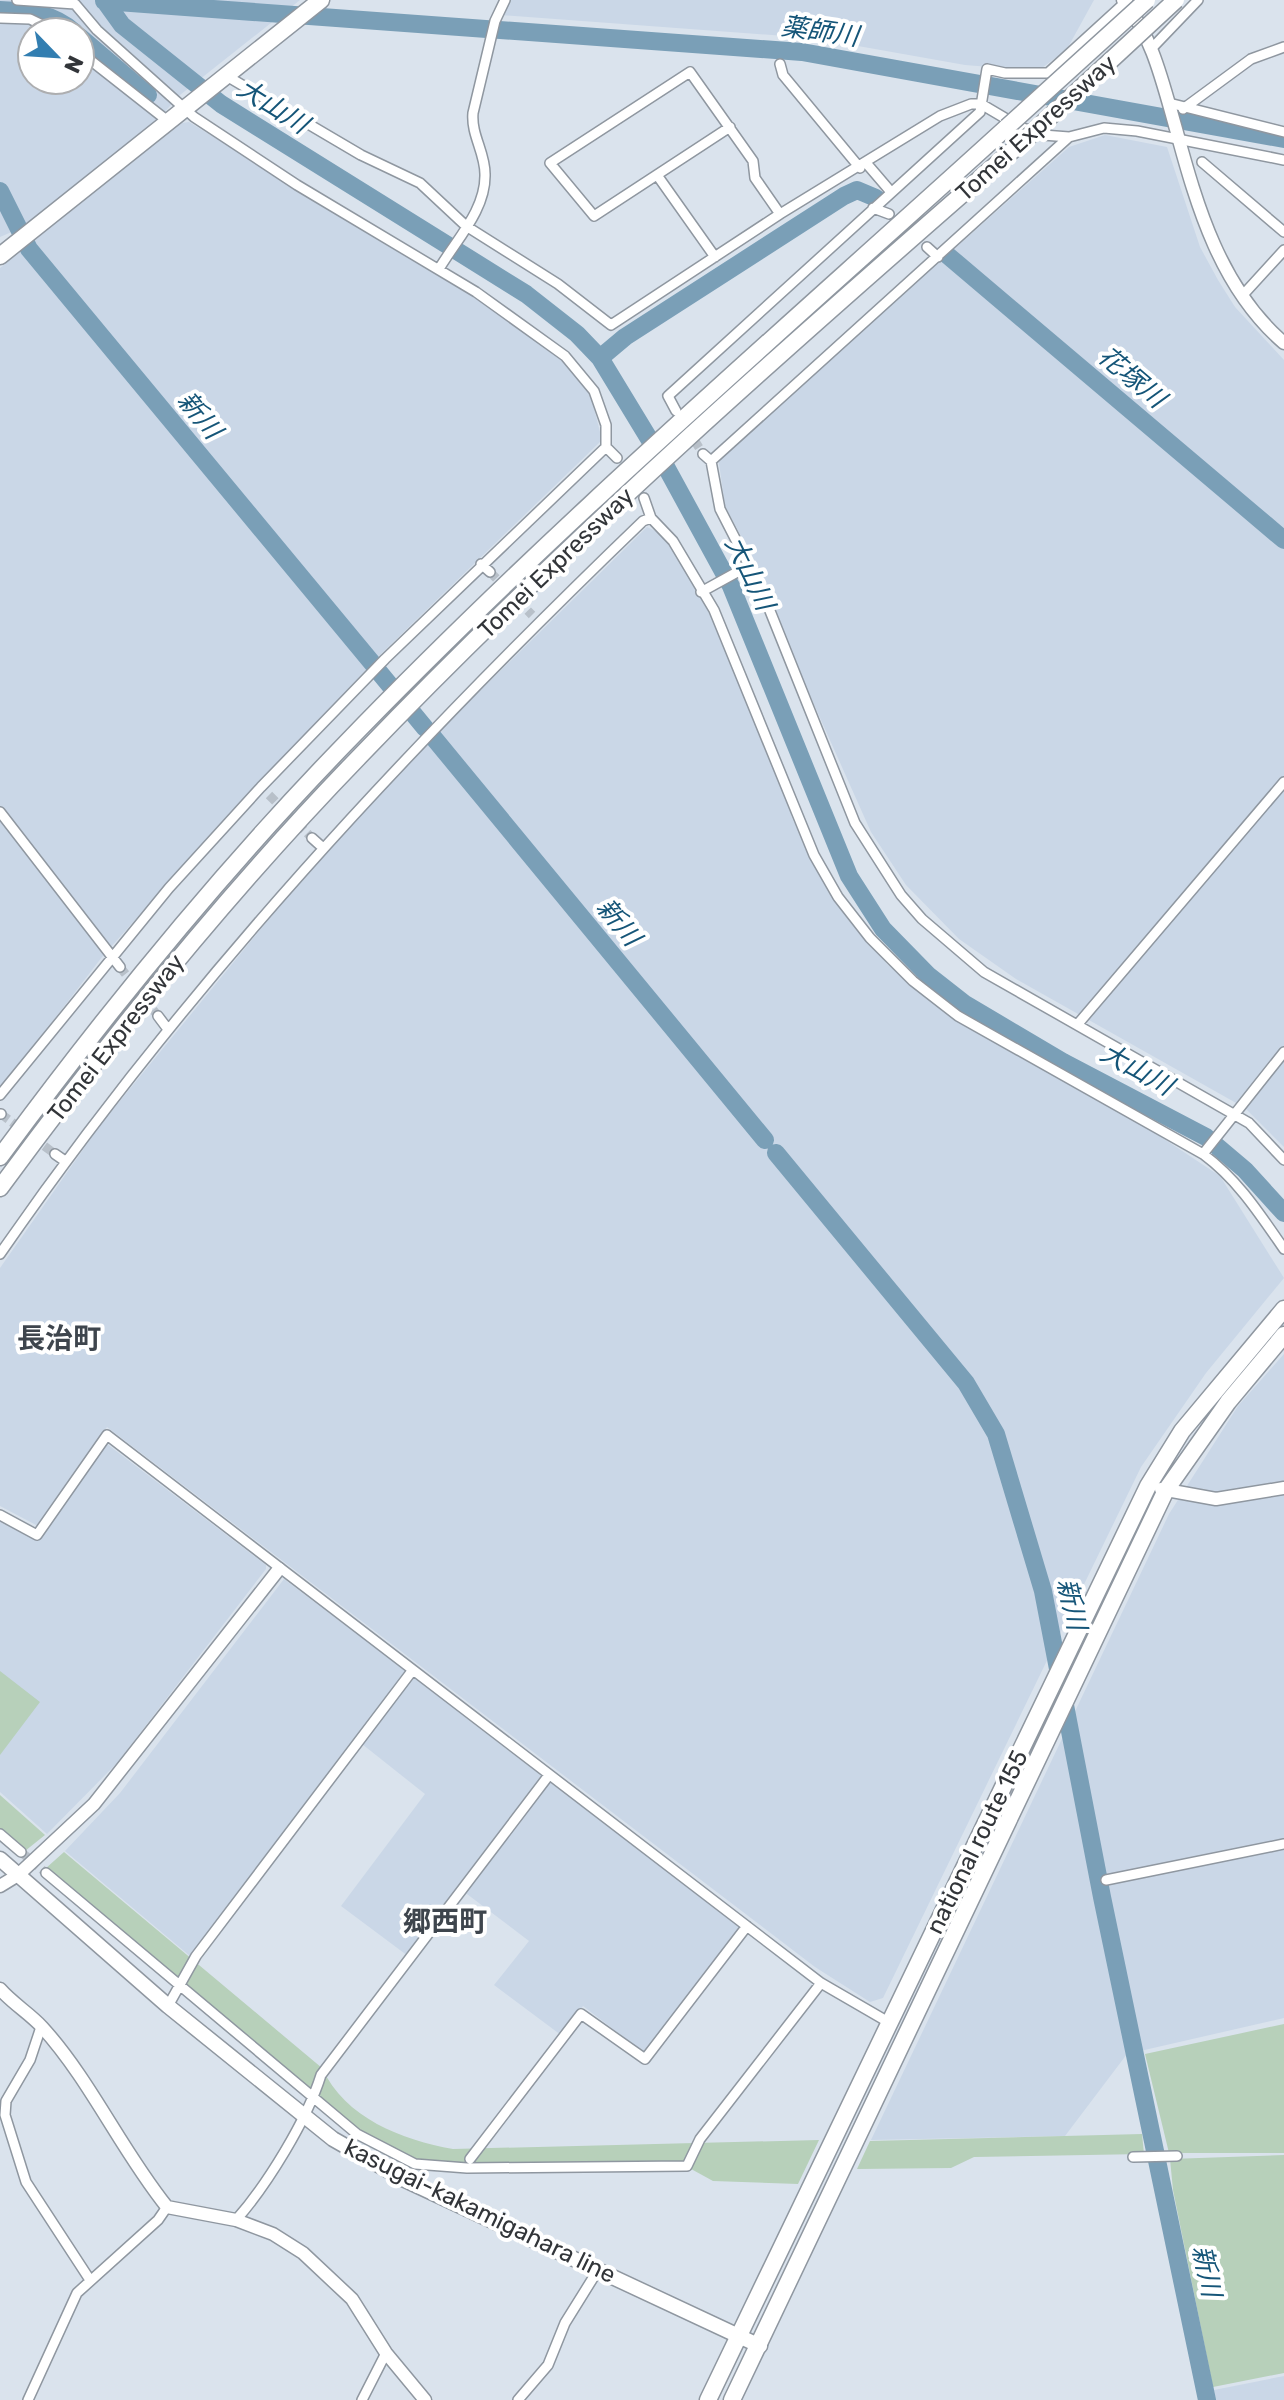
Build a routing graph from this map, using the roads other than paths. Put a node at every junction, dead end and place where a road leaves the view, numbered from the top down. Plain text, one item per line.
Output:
1 (17, 0) edge
2 (321, 0) edge
3 (505, 0) edge
4 (1147, 0) edge
5 (1176, 0) edge
6 (1198, 0) edge
7 (1125, 1) edge
8 (74, 2) edge
9 (1284, 47) edge
10 (1152, 48) junction
11 (780, 64) dead end
12 (96, 65) edge
13 (225, 75) junction
14 (981, 100) junction
15 (1169, 103) junction
16 (185, 107) junction
17 (1183, 109) junction
18 (169, 122) junction
19 (730, 127) junction
20 (1284, 132) edge
21 (1178, 136) junction
22 (1069, 137) junction
23 (1284, 160) edge
24 (1202, 162) dead end
25 (863, 166) junction
26 (657, 175) junction
27 (891, 192) junction
28 (873, 208) junction
29 (780, 214) junction
30 (889, 214) dead end
31 (465, 228) junction
32 (1284, 232) edge
33 (927, 247) dead end
34 (1284, 250) edge
35 (0, 256) edge
36 (715, 257) junction
37 (938, 257) junction
38 (439, 269) junction
39 (1242, 296) junction
40 (1284, 343) edge
41 (676, 411) dead end
42 (606, 447) junction
43 (624, 462) junction
44 (642, 490) junction
45 (651, 518) junction
46 (481, 564) junction
47 (748, 566) junction
48 (490, 572) tunnel mouth
49 (704, 590) junction
50 (1284, 782) edge
51 (261, 787) junction
52 (269, 795) tunnel mouth
53 (0, 812) edge
54 (312, 838) tunnel mouth
55 (322, 847) junction
56 (111, 956) junction
57 (120, 967) tunnel mouth
58 (158, 1016) tunnel mouth
59 (1077, 1025) junction
60 (167, 1028) junction
61 (1284, 1052) edge
62 (0, 1095) edge
63 (1230, 1116) junction
64 (1205, 1152) junction
65 (55, 1154) tunnel mouth
66 (0, 1157) edge
67 (1284, 1160) edge
68 (65, 1161) junction
69 (0, 1188) edge
70 (1284, 1249) edge
71 (0, 1254) edge
72 (1284, 1309) edge
73 (1284, 1335) edge
74 (1148, 1486) junction
75 (1284, 1488) edge
76 (1166, 1490) junction
77 (0, 1515) edge
78 (279, 1569) junction
79 (412, 1671) junction
80 (549, 1775) junction
81 (0, 1834) edge
82 (1284, 1844) edge
83 (21, 1852) tunnel mouth
84 (0, 1859) edge
85 (46, 1873) tunnel mouth
86 (18, 1875) junction
87 (1106, 1880) dead end
88 (0, 1886) edge
89 (747, 1926) junction
90 (821, 1983) junction
91 (180, 1985) junction
92 (0, 1989) edge
93 (168, 2006) junction
94 (890, 2023) junction
95 (41, 2027) junction
96 (313, 2097) junction
97 (2, 2116) edge
98 (302, 2117) junction
99 (1177, 2156) dead end
100 (1133, 2157) dead end
101 (470, 2159) dead end
102 (167, 2207) junction
103 (236, 2220) junction
104 (598, 2270) junction
105 (90, 2280) junction
106 (741, 2337) junction
107 (760, 2346) junction
108 (386, 2353) junction
109 (28, 2400) edge
110 (362, 2400) edge
111 (425, 2400) edge
112 (518, 2400) edge
113 (708, 2400) edge
114 (732, 2400) edge

1 - 8 street
2 - 13 highway
3 - 31 street
4 - 43 highway, Tomei Expressway, bridge
5 - 44 highway, Tomei Expressway, bridge
6 - 10 street
7 - 10 street
7 - 14 street
8 - 16 street
9 - 17 street
10 - 15 street
11 - 25 street
12 - 18 street
13 - 16 highway
13 - 31 street
14 - 22 street
14 - 25 street
14 - 27 street
15 - 17 street
15 - 21 street
16 - 18 highway
16 - 38 street
17 - 20 street
18 - 35 highway
19 - 26 street
19 - 26 street
19 - 29 street
21 - 22 street
21 - 23 street
21 - 39 street
22 - 37 street
24 - 32 street
25 - 27 street
25 - 29 street
26 - 36 street
27 - 28 street
28 - 30 street
28 - 41 street
29 - 36 street
31 - 36 street
31 - 38 street
33 - 37 street
34 - 39 street
37 - 47 street
38 - 42 street
39 - 40 street
42 - 43 street
42 - 46 street
43 - 66 highway, Tomei Expressway
44 - 45 street
44 - 69 highway, Tomei Expressway
45 - 49 street
45 - 55 street
46 - 48 street
46 - 51 street
47 - 49 street
47 - 59 street
49 - 64 street
50 - 59 street
51 - 52 street
51 - 56 street
53 - 56 street
54 - 55 street
55 - 60 street
56 - 57 street
56 - 62 street
58 - 60 street
59 - 63 street
60 - 68 street
61 - 63 street
63 - 64 street
63 - 67 street
64 - 70 street
65 - 68 street
68 - 71 street
72 - 74 highway, national route 155
73 - 76 highway, national route 155
74 - 76 street
74 - 94 highway, national route 155
75 - 76 street
76 - 107 highway, national route 155
77 - 78 street
78 - 79 street
78 - 86 street
79 - 80 street
79 - 91 street
80 - 89 street
80 - 96 street
81 - 83 street
82 - 87 street
84 - 86 main road, kasugai-kakamigahara line
85 - 91 street
86 - 88 street
86 - 93 main road, kasugai-kakamigahara line
89 - 90 street
89 - 101 street
90 - 94 street
90 - 96 street
91 - 93 street
91 - 96 street
92 - 95 street
93 - 98 main road, kasugai-kakamigahara line
94 - 106 highway, national route 155
95 - 97 street
95 - 102 street
96 - 98 street
97 - 105 street
98 - 103 street
98 - 104 main road, kasugai-kakamigahara line
99 - 100 street
102 - 103 street
102 - 105 street
103 - 108 street
104 - 106 main road, kasugai-kakamigahara line
104 - 112 street
105 - 109 street
106 - 107 main road, kasugai-kakamigahara line
106 - 113 highway, national route 155
107 - 114 highway, national route 155
108 - 110 street
108 - 111 street

